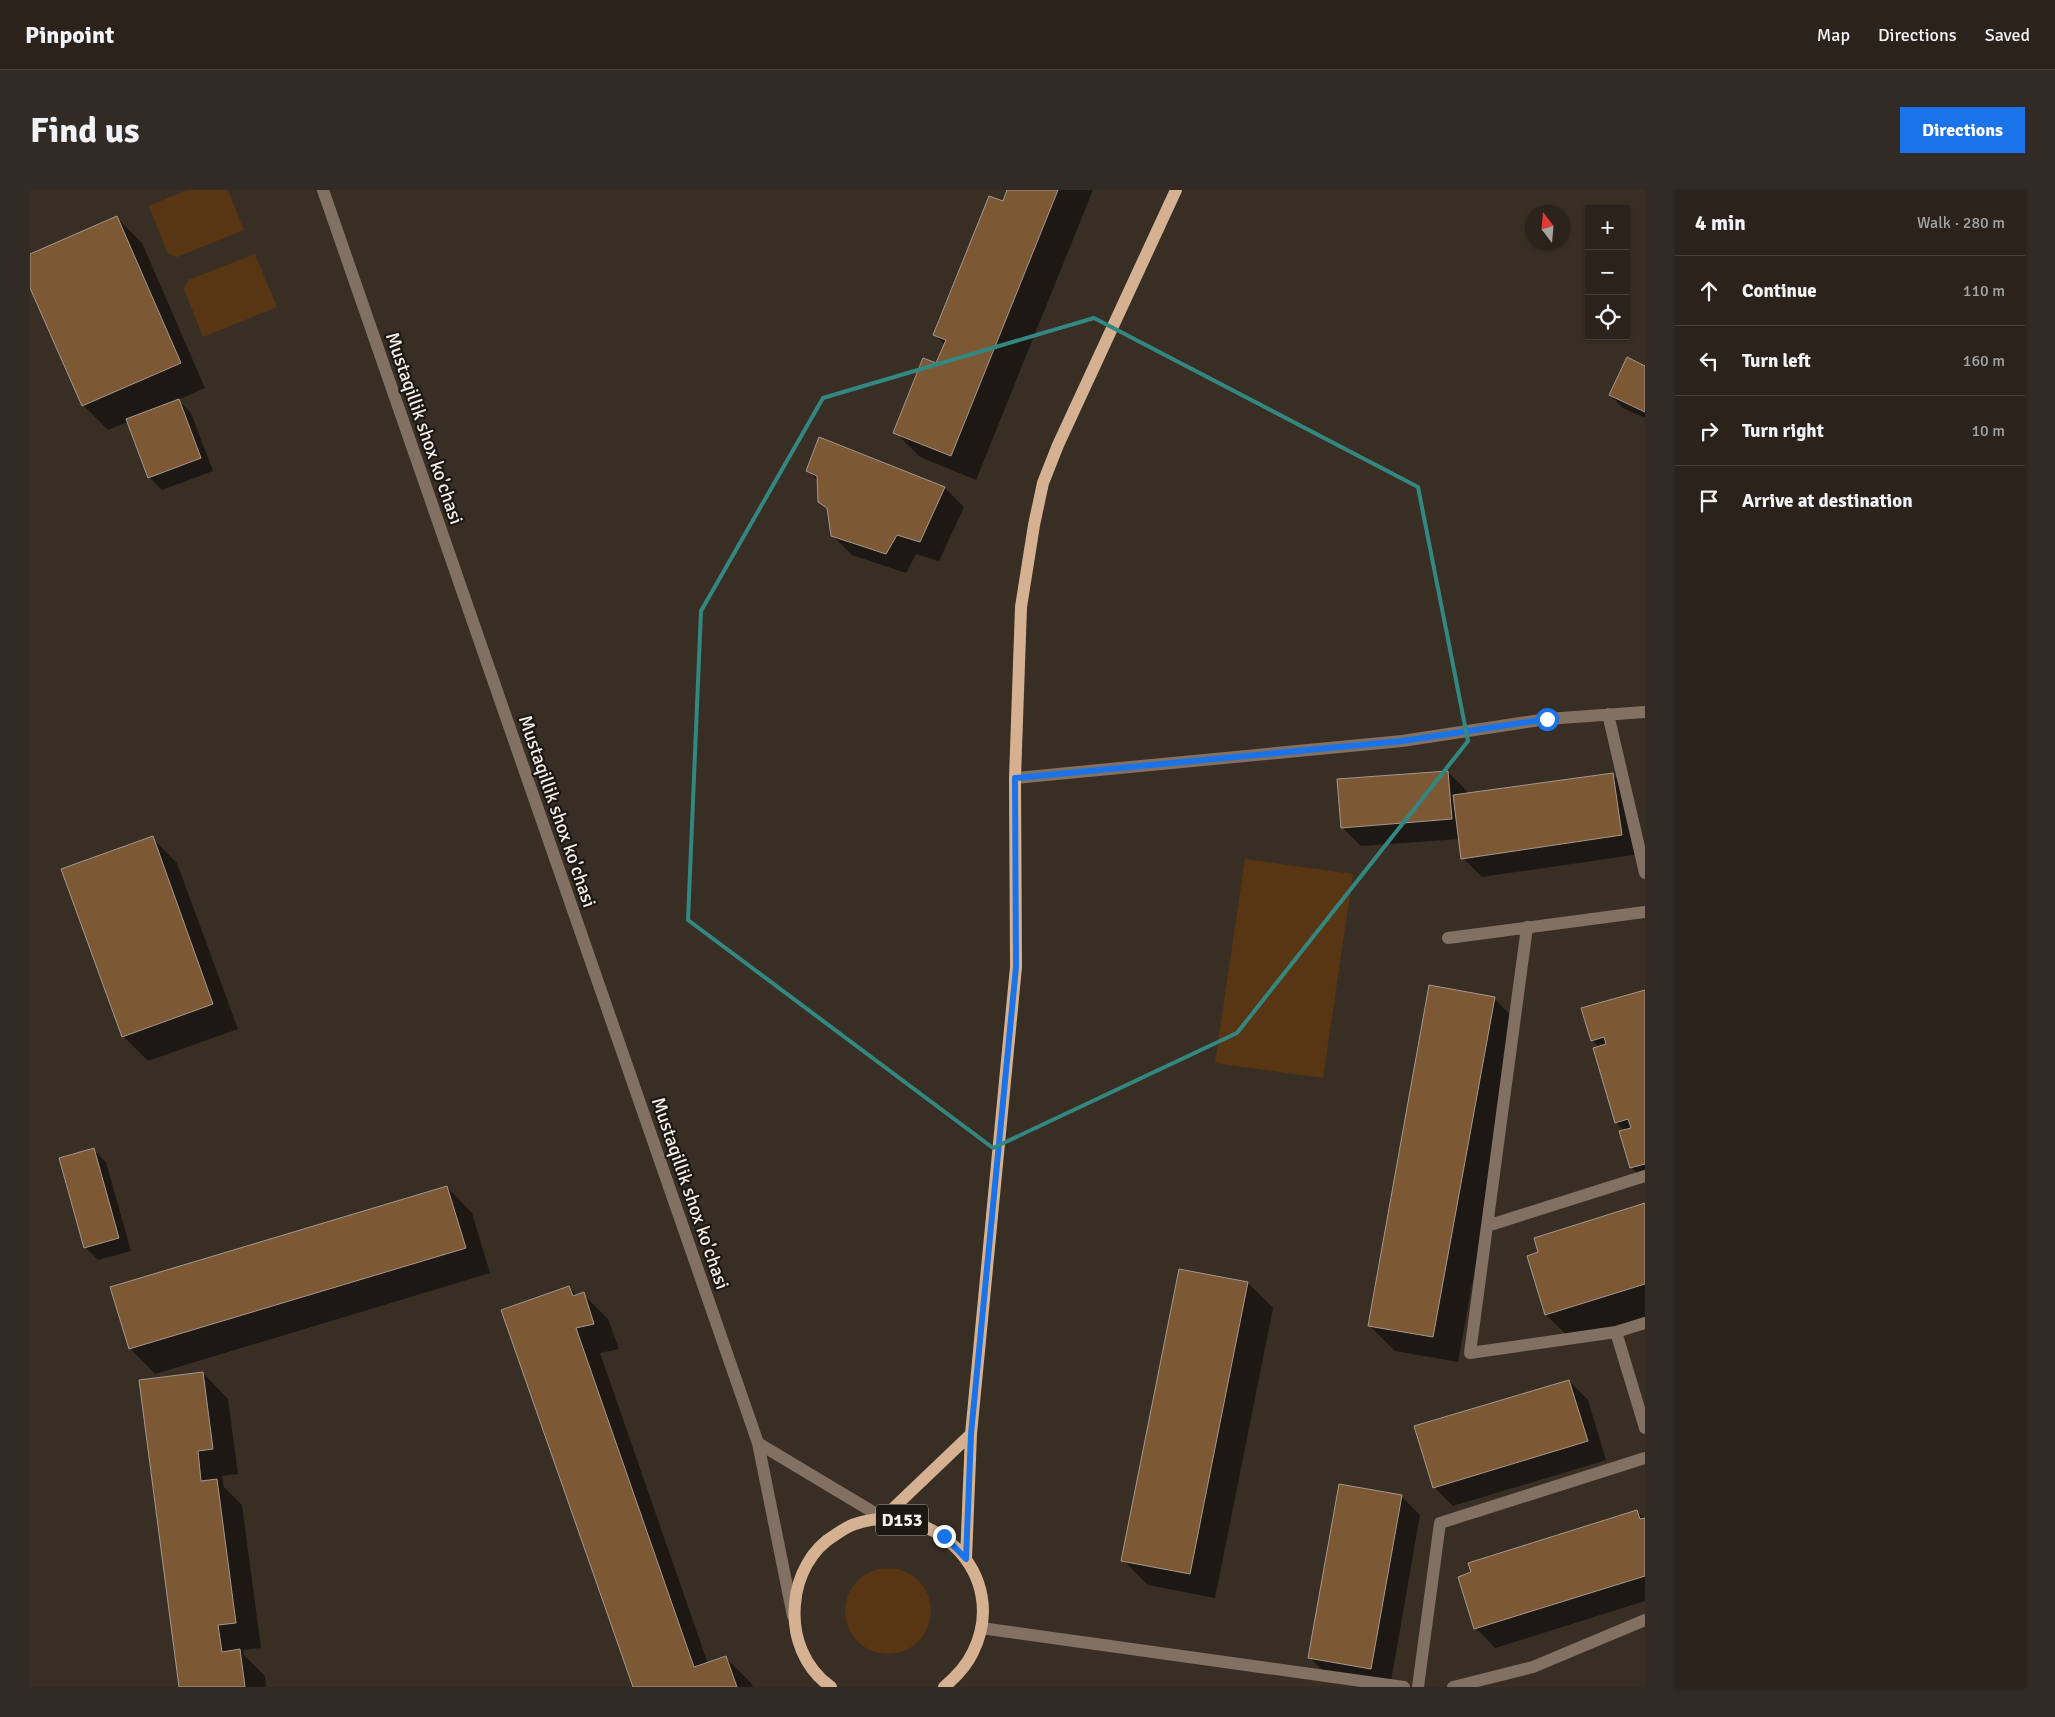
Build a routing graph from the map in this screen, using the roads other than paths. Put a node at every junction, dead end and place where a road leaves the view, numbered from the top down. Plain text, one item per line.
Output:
1 (323, 190) edge
2 (1176, 190) edge
3 (1645, 712) edge
4 (1608, 714) junction
5 (1015, 778) junction
6 (1645, 873) edge
7 (1645, 912) edge
8 (1527, 928) junction
9 (1448, 938) dead end
10 (1645, 1176) edge
11 (1487, 1226) junction
12 (1645, 1323) edge
13 (1616, 1332) junction
14 (1645, 1428) edge
15 (971, 1434) junction
16 (758, 1443) junction
17 (1645, 1458) edge
18 (883, 1518) junction
19 (966, 1559) junction
20 (794, 1620) junction
21 (1645, 1620) edge
22 (981, 1628) junction
23 (831, 1687) edge
24 (944, 1687) edge
25 (1404, 1687) edge
26 (1418, 1687) edge
27 (1453, 1687) edge

1 - 16 street, Mustaqillik shox ko'chasi
2 - 5 main road, D153
3 - 4 street
4 - 5 street
4 - 6 street
5 - 15 main road, D153
7 - 8 street
8 - 9 street
8 - 11 street
10 - 11 street
11 - 13 street
12 - 13 street
13 - 14 street
15 - 18 main road, D153
15 - 19 main road, D153
16 - 18 street
16 - 20 street, Mustaqillik shox ko'chasi
17 - 26 street
18 - 19 main road, D153
18 - 20 main road, D153
19 - 22 main road, D153
20 - 23 main road, D153
21 - 27 street
22 - 24 main road, D153
22 - 25 street

